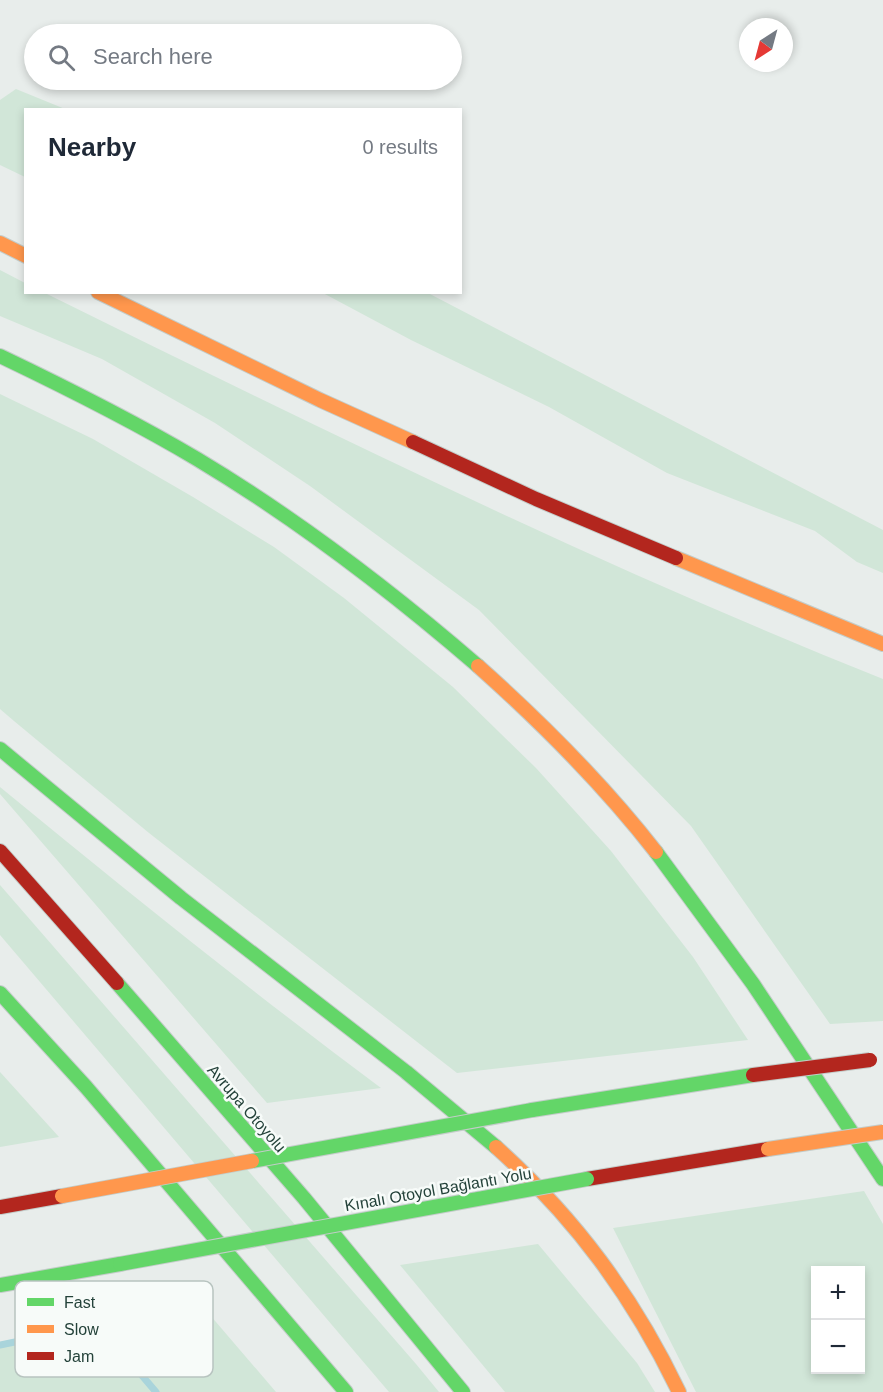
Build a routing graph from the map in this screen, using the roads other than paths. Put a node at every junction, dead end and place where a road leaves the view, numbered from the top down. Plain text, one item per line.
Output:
1 (0, 243) edge
2 (24, 255) edge
3 (102, 294) edge
4 (0, 356) edge
5 (883, 644) edge
6 (0, 749) edge
7 (0, 851) edge
8 (0, 993) edge
9 (876, 1059) edge
10 (883, 1132) edge
11 (883, 1179) edge
12 (0, 1207) edge
13 (23, 1281) edge
14 (15, 1282) edge
15 (0, 1285) edge
16 (346, 1392) edge
17 (463, 1392) edge
18 (679, 1392) edge

1 - 2 highway
3 - 5 highway
4 - 11 highway
6 - 18 highway
7 - 17 highway, Avrupa Otoyolu
8 - 16 highway
9 - 12 highway, bridge
10 - 13 highway, Kınalı Otoyol Bağlantı Yolu, bridge
14 - 15 highway, Kınalı Otoyol Bağlantı Yolu, bridge

